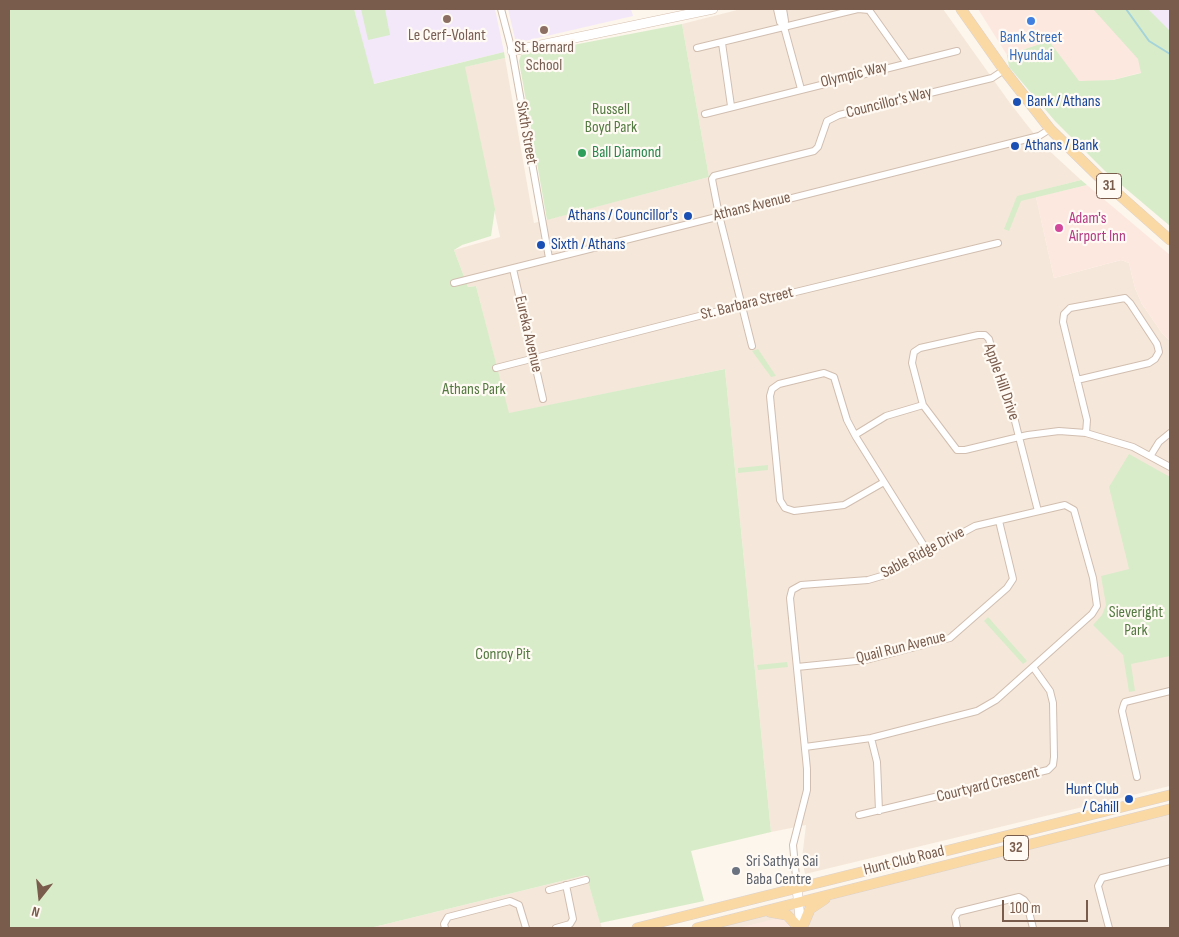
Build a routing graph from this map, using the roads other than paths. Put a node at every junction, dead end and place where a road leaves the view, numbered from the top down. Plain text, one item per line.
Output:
1 (501, 9) edge
2 (713, 9) edge
3 (777, 9) edge
4 (783, 9) edge
5 (961, 9) edge
6 (699, 10) edge
7 (784, 27) junction
8 (722, 43) junction
9 (697, 48) dead end
10 (512, 51) junction
11 (957, 51) dead end
12 (906, 62) junction
13 (1004, 70) junction
14 (801, 89) junction
15 (731, 106) junction
16 (705, 114) dead end
17 (1050, 129) junction
18 (719, 215) junction
19 (1170, 240) edge
20 (998, 242) dead end
21 (549, 258) junction
22 (513, 270) junction
23 (454, 282) dead end
24 (742, 305) junction
25 (752, 346) dead end
26 (533, 358) junction
27 (496, 368) dead end
28 (1077, 380) junction
29 (544, 400) dead end
30 (923, 405) junction
31 (1086, 433) junction
32 (1170, 434) edge
33 (855, 435) junction
34 (1019, 437) junction
35 (1151, 455) junction
36 (1170, 467) edge
37 (884, 482) junction
38 (1038, 511) junction
39 (999, 521) junction
40 (928, 552) junction
41 (797, 666) junction
42 (1033, 667) junction
43 (1170, 691) edge
44 (871, 738) junction
45 (805, 747) junction
46 (1137, 776) dead end
47 (1170, 795) edge
48 (1170, 809) edge
49 (879, 811) junction
50 (859, 815) dead end
51 (1170, 861) edge
52 (586, 880) dead end
53 (566, 885) junction
54 (797, 888) junction
55 (549, 890) dead end
56 (835, 894) junction
57 (798, 902) junction
58 (762, 912) junction
59 (445, 928) edge
60 (526, 928) edge
61 (556, 928) edge
62 (637, 928) edge
63 (697, 928) edge
64 (801, 928) edge
65 (957, 928) edge
66 (1033, 928) edge
67 (1108, 928) edge

1 - 10 street, Sixth Street
2 - 6 street
3 - 7 street, Olympic Way
4 - 7 street, Olympic Way
5 - 13 main road, 31
6 - 10 street
7 - 8 street, Olympic Way
7 - 12 street, Olympic Way
7 - 14 street, Olympic Way
8 - 9 street, Olympic Way
8 - 15 street
10 - 21 street, Sixth Street
11 - 12 street, Olympic Way
12 - 14 street, Olympic Way
13 - 17 main road, 31
13 - 18 street, Councillor's Way
14 - 15 street, Olympic Way
15 - 16 street, Olympic Way
17 - 18 street, Athans Avenue
17 - 19 main road, 31
18 - 21 street, Athans Avenue
18 - 24 street
20 - 24 street, St. Barbara Street
21 - 22 street, Athans Avenue
22 - 23 street, Athans Avenue
22 - 26 street, Eureka Avenue
24 - 25 street
24 - 26 street, St. Barbara Street
26 - 27 street, St. Barbara Street
26 - 29 street, Eureka Avenue
28 - 28 street
28 - 31 street
30 - 33 street
30 - 34 street, Apple Hill Drive
30 - 34 street, Apple Hill Drive
31 - 34 street, Apple Hill Drive
31 - 35 street, Apple Hill Drive
32 - 35 street
33 - 37 street
33 - 37 street
34 - 38 street
35 - 36 street, Apple Hill Drive
37 - 40 street
38 - 39 street, Sable Ridge Drive
38 - 42 street, Sable Ridge Drive
39 - 40 street, Sable Ridge Drive
39 - 41 street, Quail Run Avenue
40 - 41 street, Sable Ridge Drive
41 - 45 street, Sable Ridge Drive
42 - 44 street, Sable Ridge Drive
42 - 49 street, Courtyard Crescent
43 - 46 street
44 - 45 street, Sable Ridge Drive
44 - 49 street
45 - 54 street, Sable Ridge Drive
47 - 54 main road, Hunt Club Road / 32
48 - 56 main road, Hunt Club Road / 32
49 - 50 street, Courtyard Crescent
51 - 67 street
52 - 53 street
53 - 55 street
53 - 61 street
54 - 57 street
54 - 62 main road, Hunt Club Road / 32
56 - 57 main road, Hunt Club Road / 32
56 - 64 main road
57 - 58 main road, Hunt Club Road / 32
57 - 64 street
58 - 63 main road, Hunt Club Road / 32
58 - 64 main road
59 - 60 street
65 - 66 street

